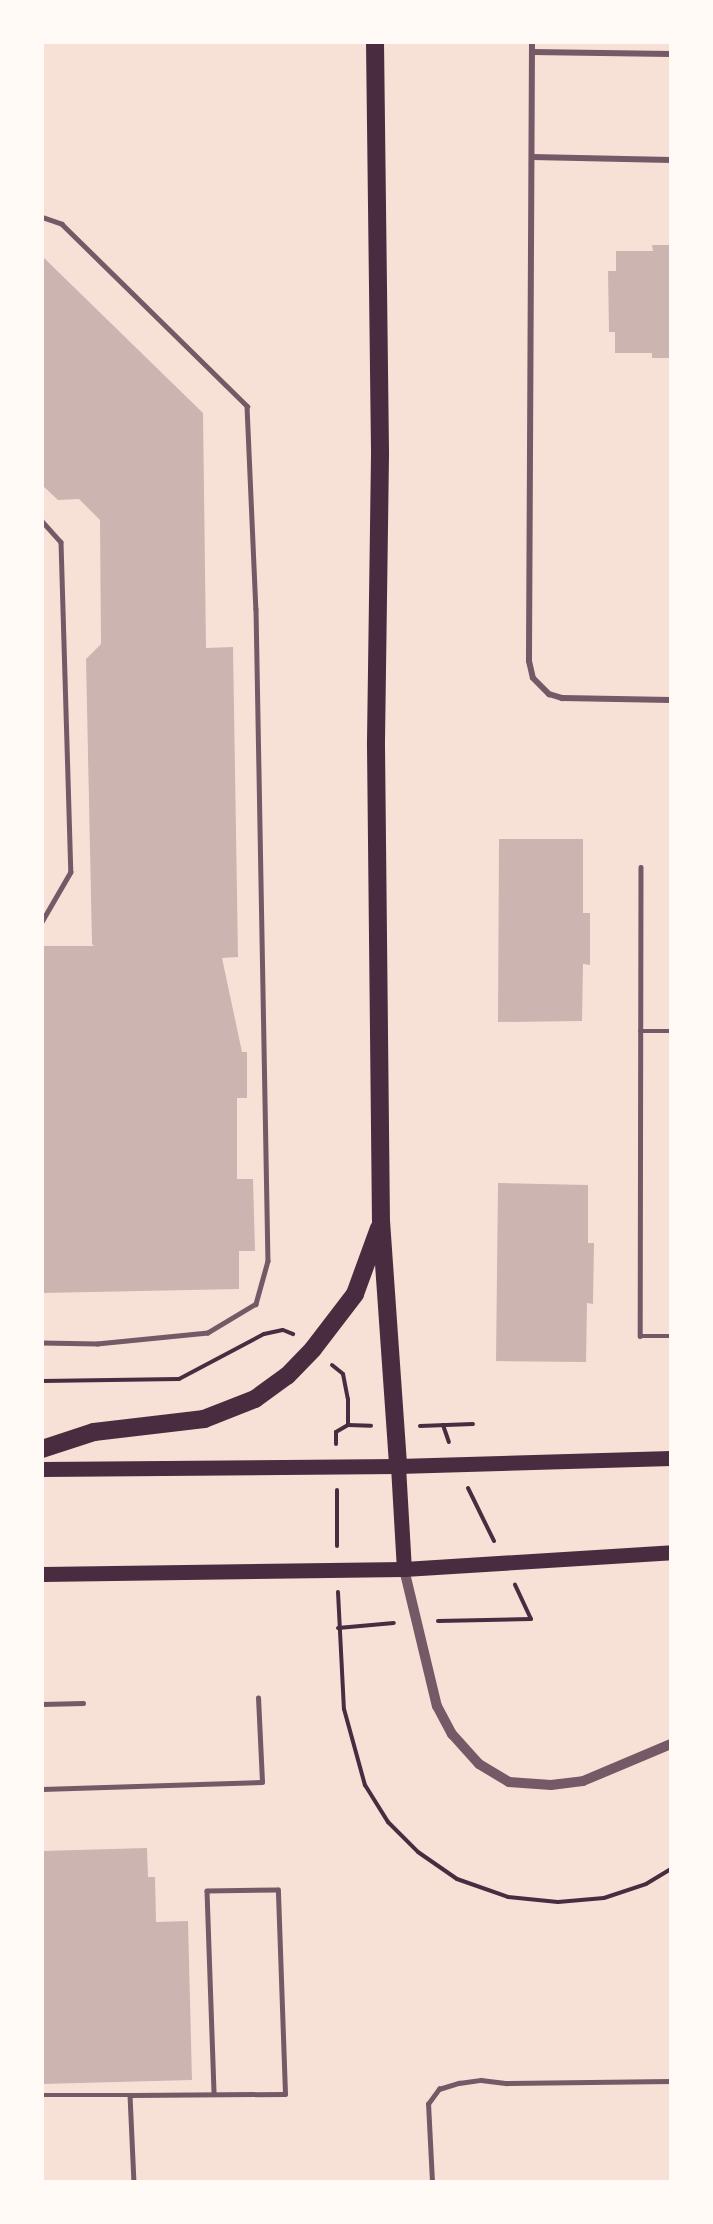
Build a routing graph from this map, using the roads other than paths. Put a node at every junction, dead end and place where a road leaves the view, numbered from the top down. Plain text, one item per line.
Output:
1 (375, 42) edge
2 (532, 42) edge
3 (532, 52) junction
4 (671, 54) edge
5 (532, 157) junction
6 (671, 160) edge
7 (42, 218) edge
8 (42, 521) edge
9 (671, 700) edge
10 (641, 867) dead end
11 (42, 922) edge
12 (640, 1031) junction
13 (671, 1031) edge
14 (381, 1221) junction
15 (671, 1336) edge
16 (42, 1343) edge
17 (42, 1449) edge
18 (671, 1458) edge
19 (398, 1466) junction
20 (42, 1469) edge
21 (671, 1552) edge
22 (404, 1569) junction
23 (42, 1574) edge
24 (258, 1698) dead end
25 (83, 1703) dead end
26 (42, 1704) edge
27 (671, 1744) edge
28 (42, 1789) edge
29 (671, 2081) edge
30 (214, 2093) junction
31 (42, 2095) edge
32 (130, 2095) junction
33 (134, 2182) edge
34 (432, 2182) edge

1 - 14 highway
2 - 3 street
3 - 4 street
3 - 5 street
5 - 6 street
5 - 9 street
7 - 16 lane
8 - 11 lane
10 - 12 lane
12 - 13 lane
12 - 15 lane
14 - 17 highway
14 - 19 highway
18 - 19 main road
19 - 20 main road
19 - 22 main road
21 - 22 main road
22 - 23 main road
22 - 27 street
24 - 28 lane
25 - 26 lane
29 - 34 lane
30 - 30 lane
30 - 32 lane
31 - 32 lane
32 - 33 lane

